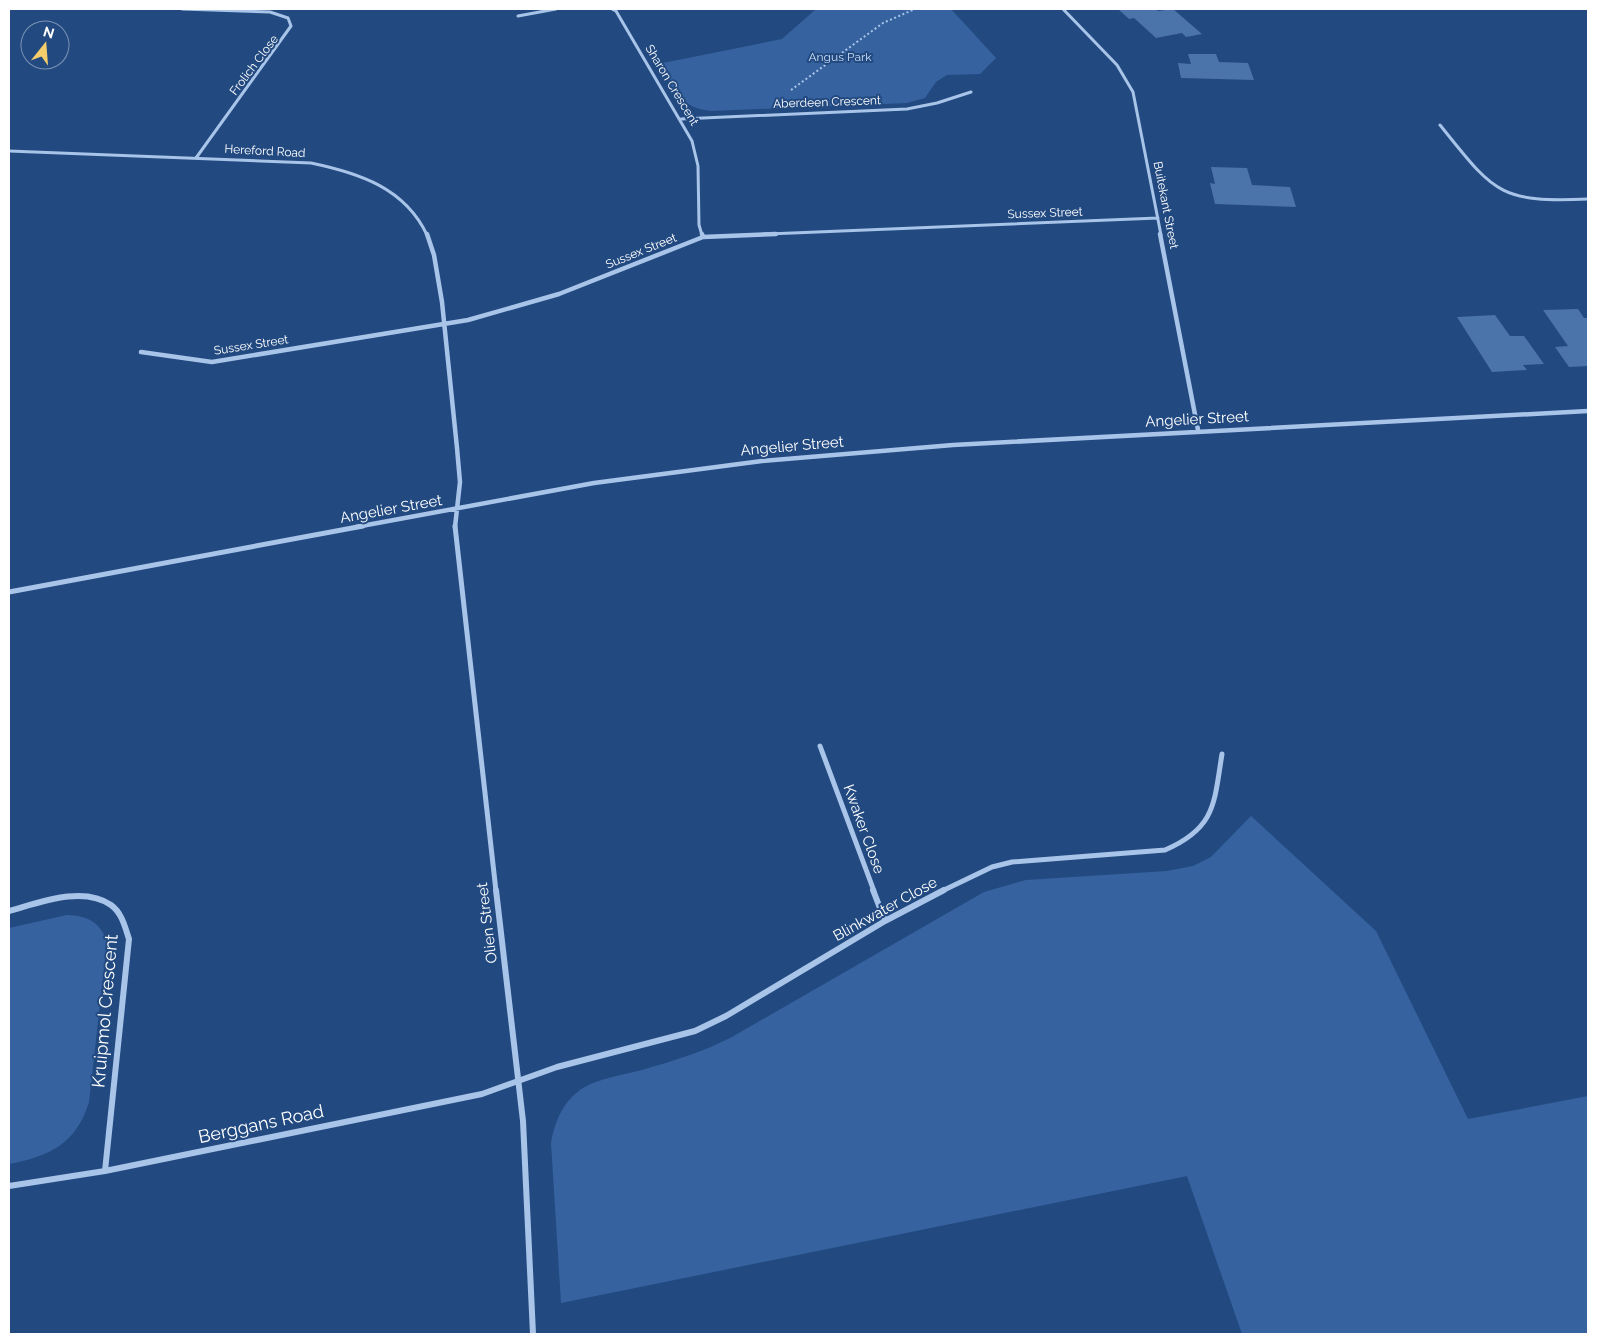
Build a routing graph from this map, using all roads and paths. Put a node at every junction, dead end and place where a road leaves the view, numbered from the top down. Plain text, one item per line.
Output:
1 (182, 9) edge
2 (556, 9) edge
3 (612, 9) edge
4 (915, 9) edge
5 (1063, 9) edge
6 (518, 16) dead end
7 (971, 92) dead end
8 (756, 115) junction
9 (682, 118) junction
10 (1440, 125) dead end
11 (9, 151) edge
12 (196, 158) junction
13 (1588, 199) edge
14 (1158, 218) junction
15 (703, 237) junction
16 (444, 324) junction
17 (141, 352) dead end
18 (1588, 411) edge
19 (1198, 430) junction
20 (457, 509) junction
21 (9, 592) edge
22 (820, 746) dead end
23 (1222, 754) dead end
24 (9, 911) edge
25 (885, 921) junction
26 (518, 1082) junction
27 (105, 1171) junction
28 (9, 1186) edge
29 (533, 1334) edge

1 - 12 street, Frolich Close
2 - 6 street
3 - 9 street, Sharon Crescent
4 - 8 path
5 - 14 street, Buitekant Street
7 - 8 street, Aberdeen Crescent
8 - 9 street, Aberdeen Crescent
9 - 15 street, Sharon Crescent
10 - 13 street
11 - 12 street, Hereford Road
12 - 16 street, Hereford Road
14 - 15 street, Sussex Street
14 - 19 street, Buitekant Street
15 - 16 street, Sussex Street
16 - 17 street, Sussex Street
16 - 20 street, Hereford Road
18 - 19 street, Angelier Street
19 - 20 street, Angelier Street
20 - 21 street, Angelier Street
20 - 26 street, Olien Street
22 - 25 street, Kwaker Close
23 - 25 street, Blinkwater Close
24 - 27 street, Kruipmol Crescent
25 - 26 street, Blinkwater Close
26 - 27 street, Berggans Road
26 - 29 street, Olien Street
27 - 28 street, Berggans Road

